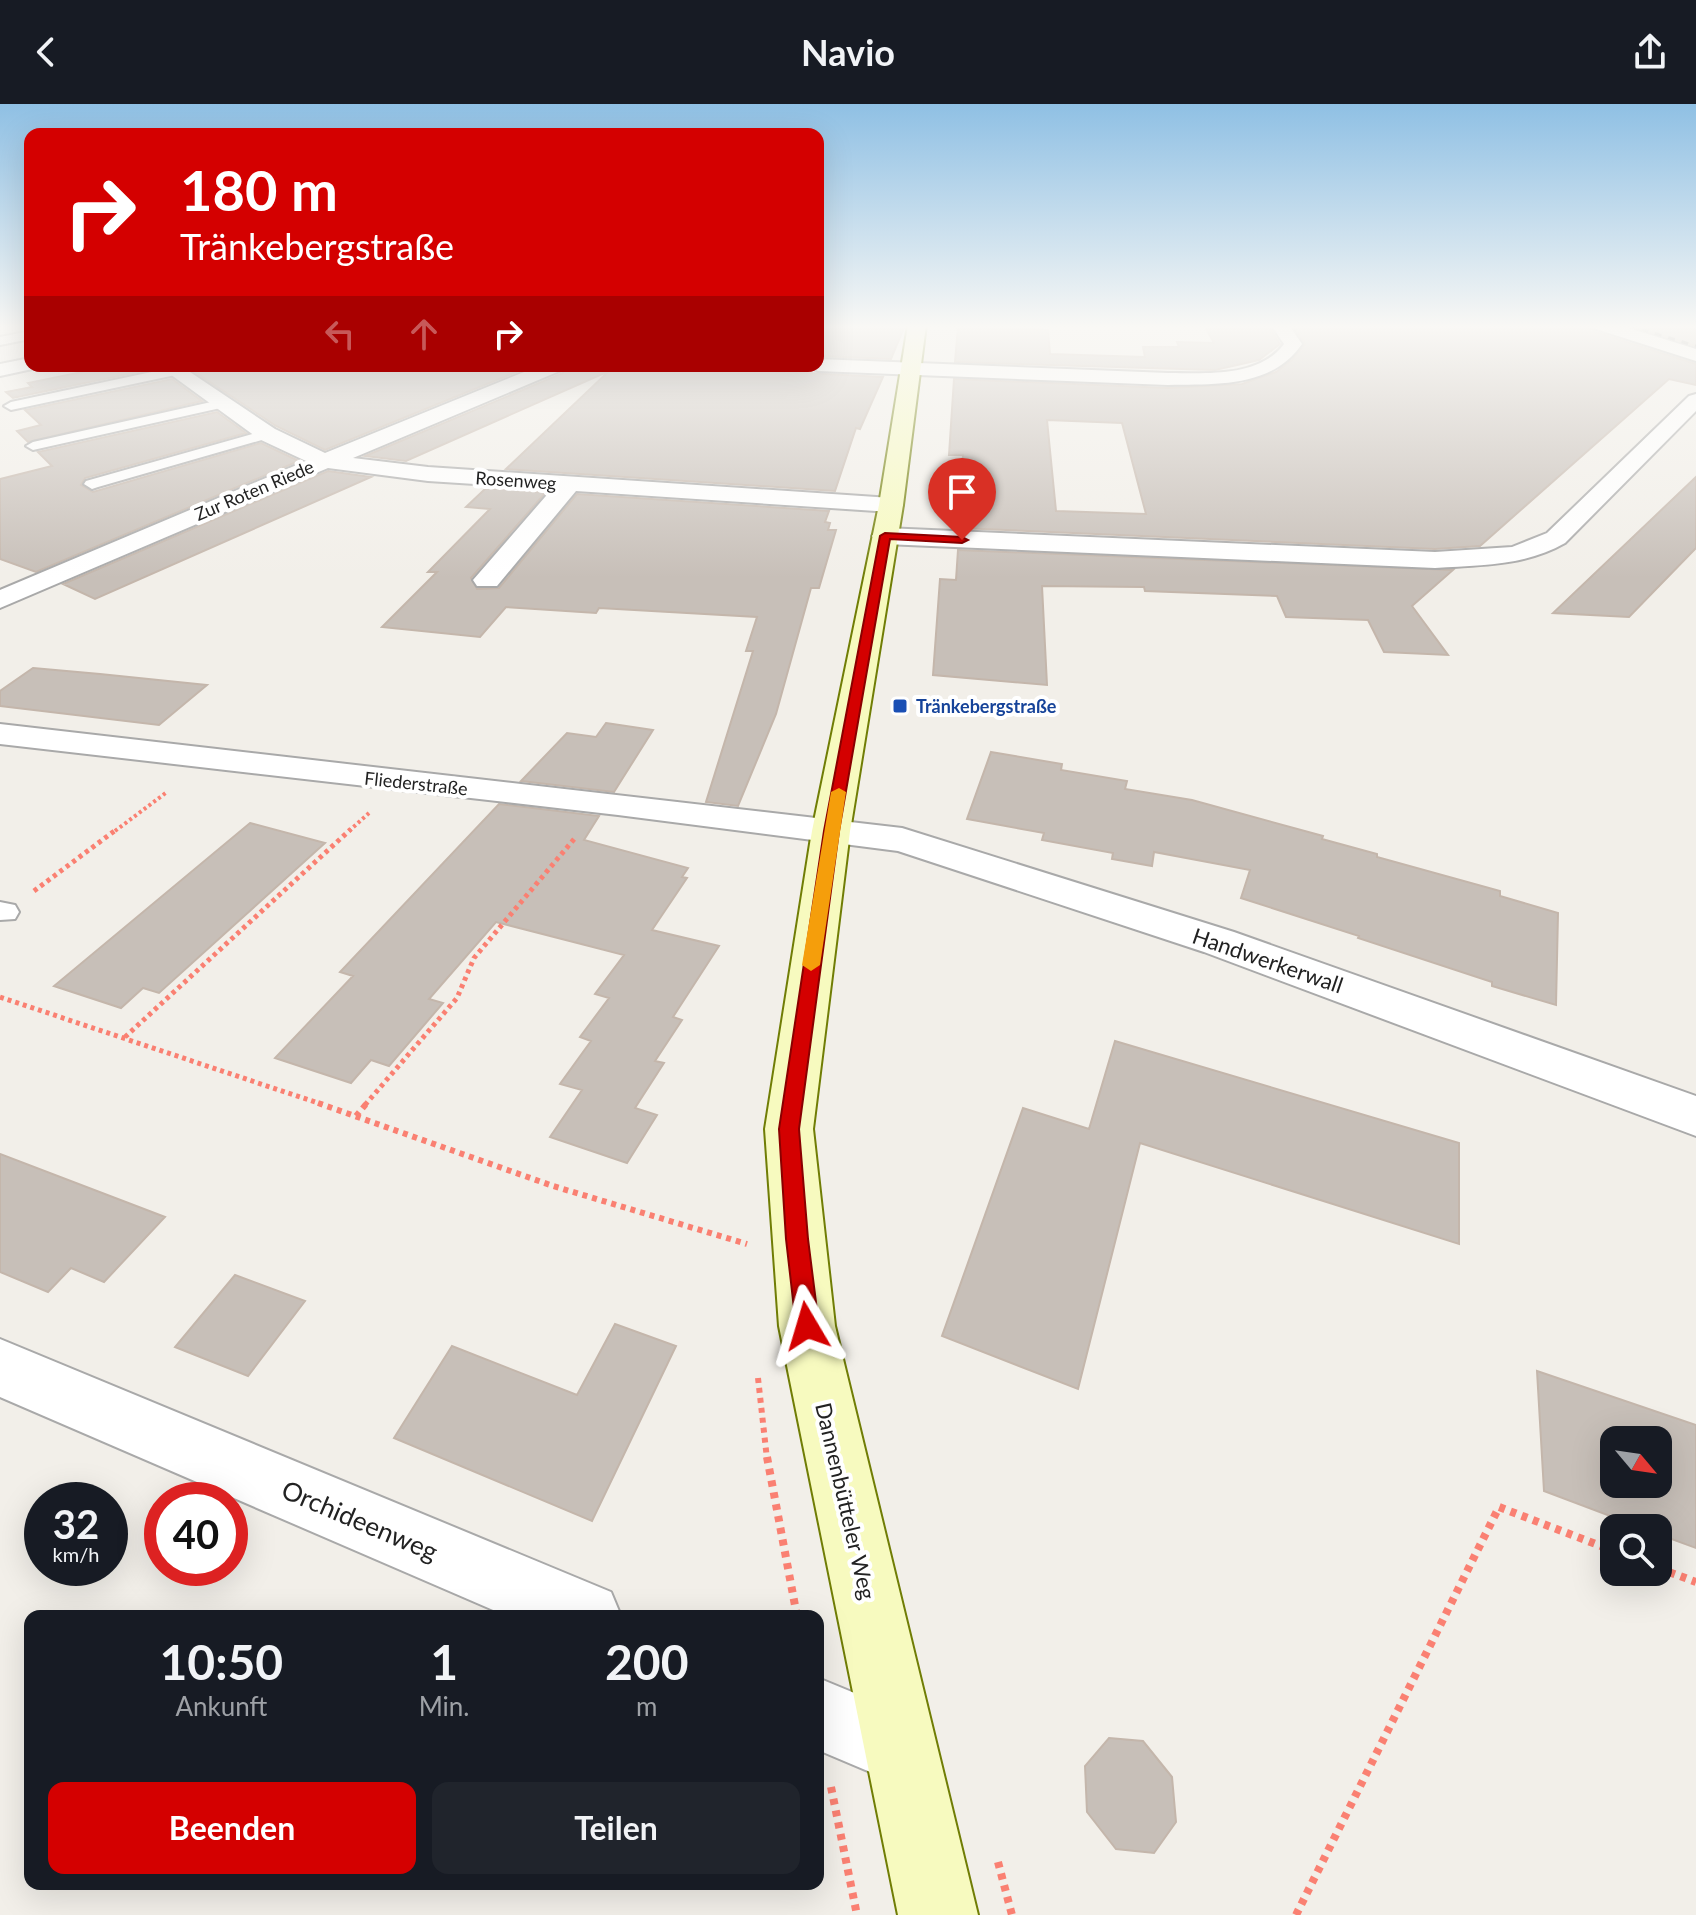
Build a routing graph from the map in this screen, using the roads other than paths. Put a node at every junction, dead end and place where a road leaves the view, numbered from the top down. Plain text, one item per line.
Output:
1 (195, 410) edge
2 (229, 410) edge
3 (449, 410) edge
4 (905, 410) edge
5 (1686, 410) edge
6 (267, 434) junction
7 (33, 446) dead end
8 (324, 461) junction
9 (92, 484) dead end
10 (569, 484) junction
11 (891, 505) junction
12 (885, 536) junction
13 (487, 580) dead end
14 (0, 600) edge
15 (0, 734) edge
16 (831, 831) junction
17 (1696, 1116) edge
18 (0, 1368) edge
19 (573, 1610) edge
20 (824, 1717) edge
21 (901, 1749) junction
22 (938, 1915) edge

1 - 7 lane
2 - 6 street, Rosenweg
3 - 8 street, Zur Roten Riede
4 - 11 street, Dannenbütteler Weg
5 - 12 street
6 - 8 street, Rosenweg
6 - 9 lane
8 - 10 street, Rosenweg
8 - 14 street, Zur Roten Riede
10 - 11 street, Rosenweg
10 - 13 street
11 - 12 street, Dannenbütteler Weg
12 - 16 street, Dannenbütteler Weg
15 - 16 street, Fliederstraße
16 - 17 street, Handwerkerwall
16 - 21 street, Dannenbütteler Weg
18 - 19 street, Orchideenweg
20 - 21 street
21 - 22 street, Dannenbütteler Weg

